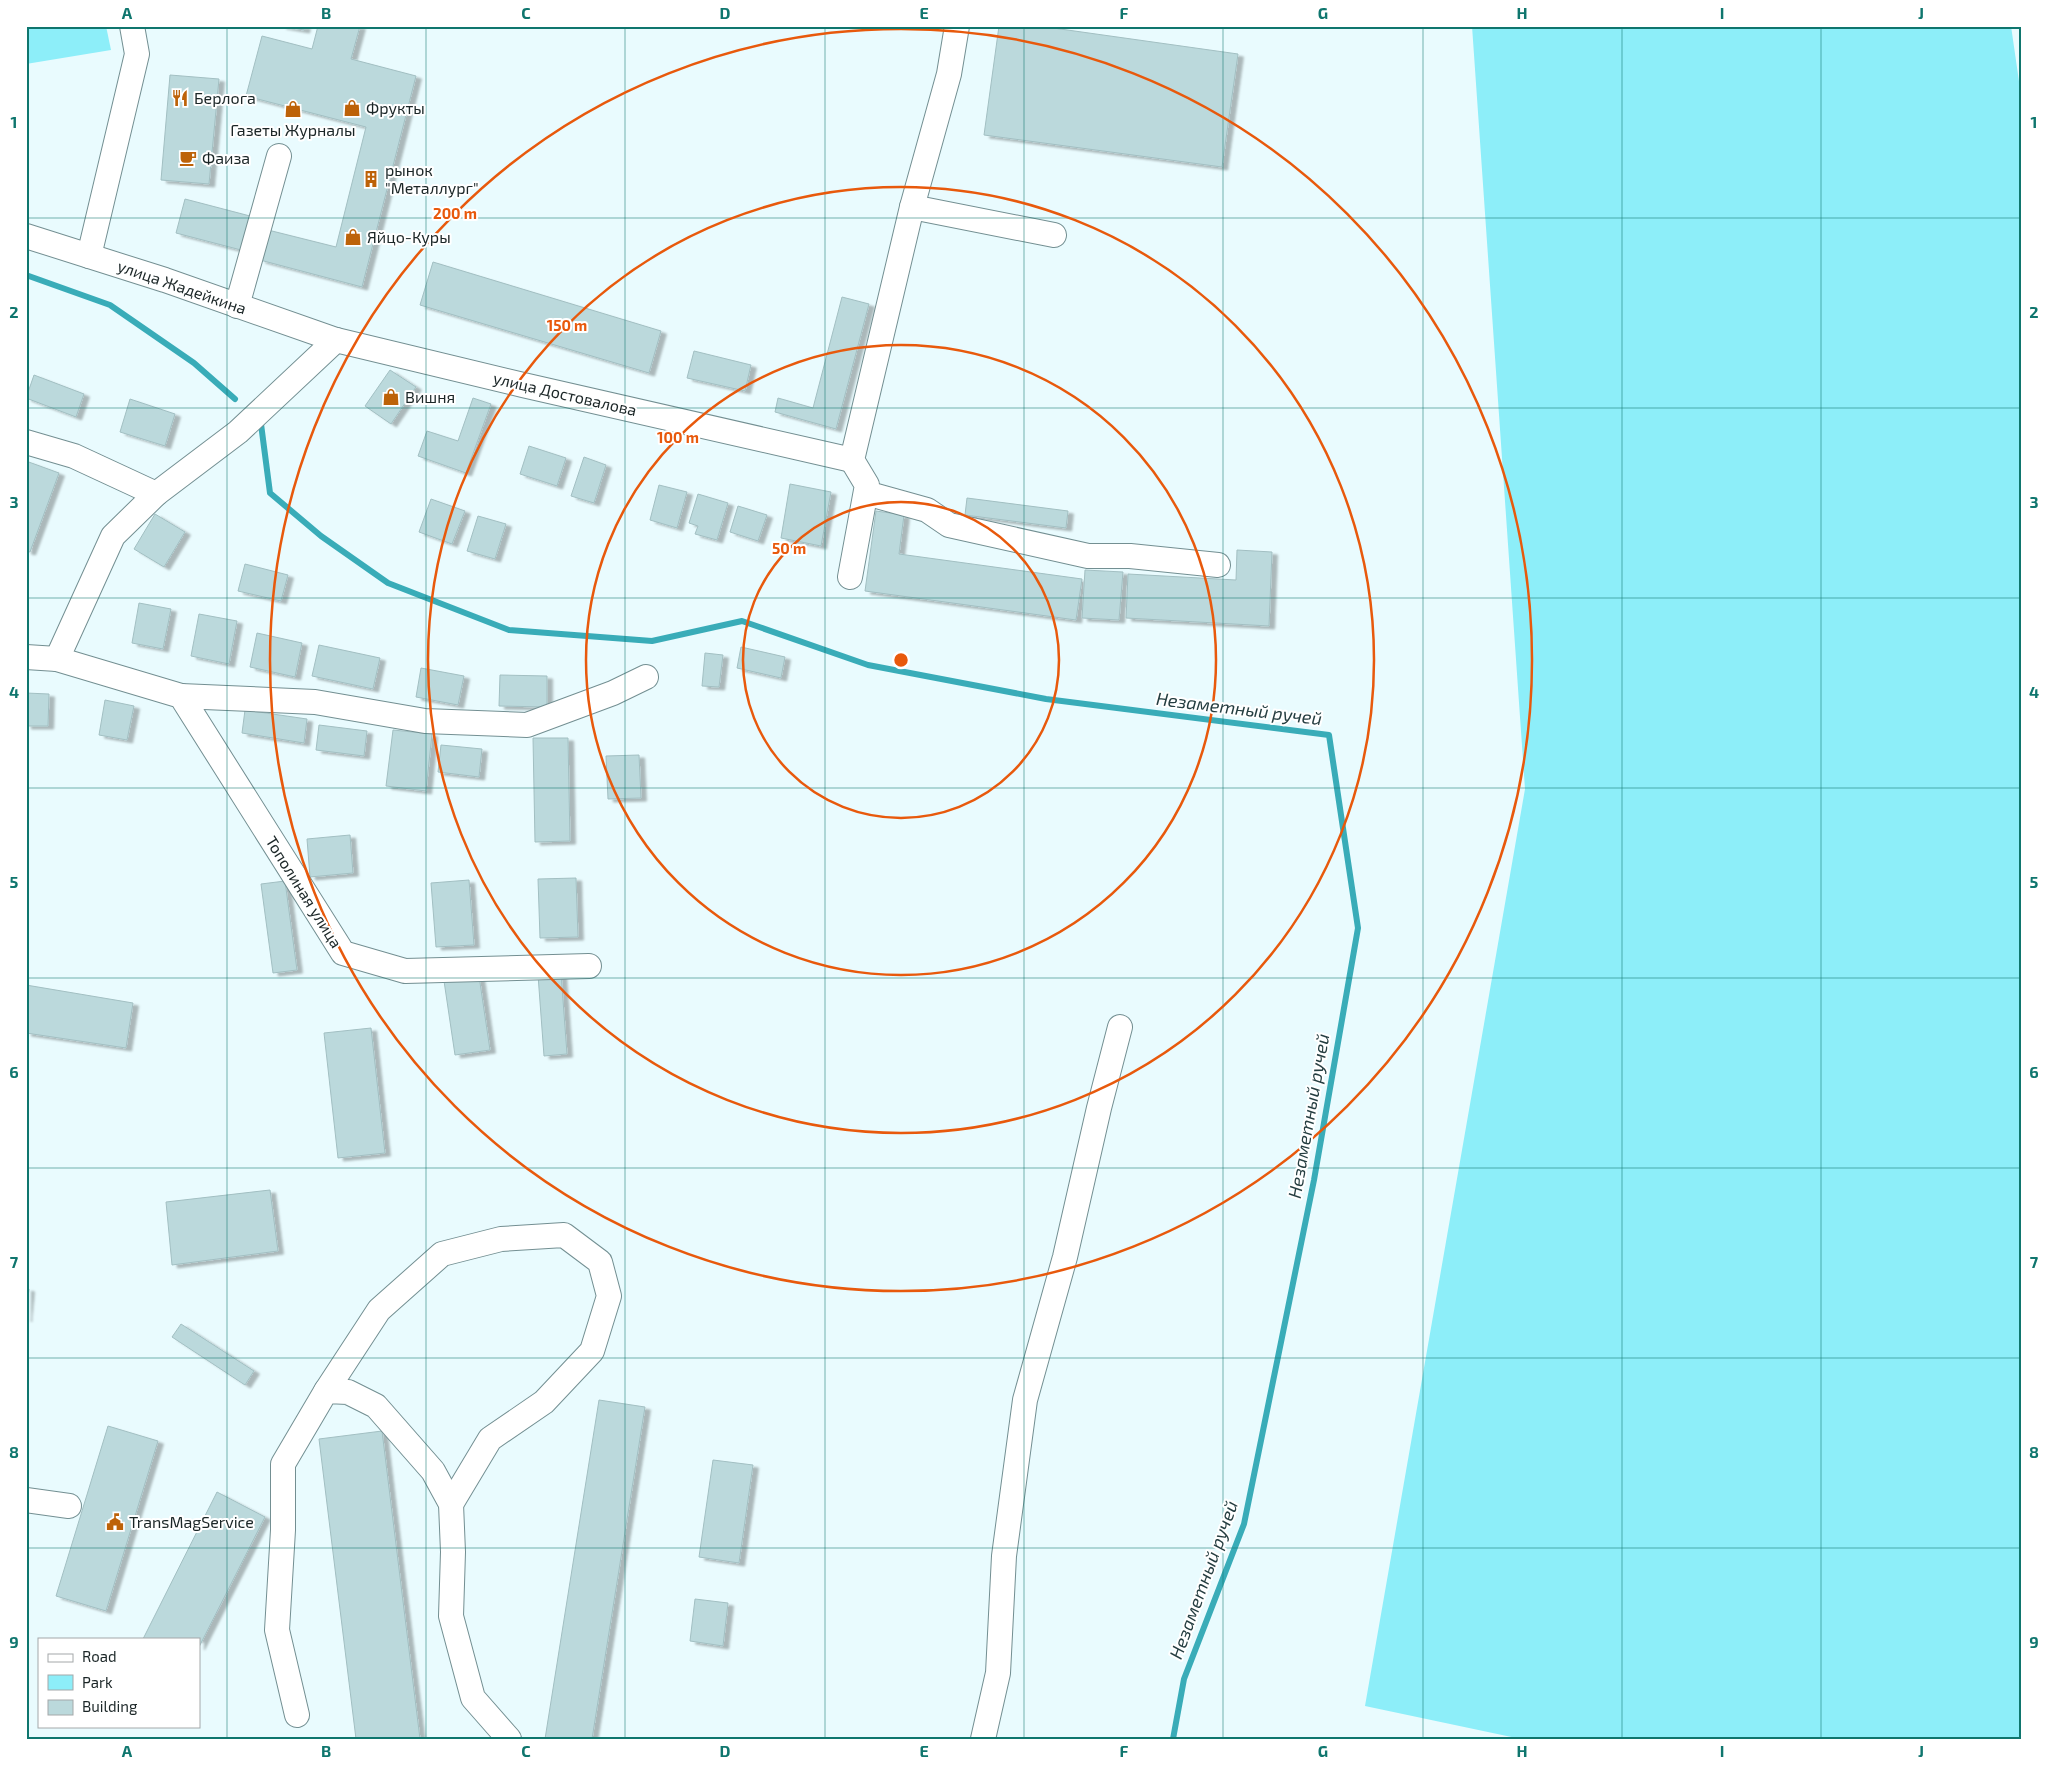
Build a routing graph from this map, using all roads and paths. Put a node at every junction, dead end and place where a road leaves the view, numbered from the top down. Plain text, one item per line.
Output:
1 (132, 26) edge
2 (957, 26) edge
3 (279, 156) dead end
4 (912, 206) junction
5 (1054, 235) dead end
6 (26, 236) edge
7 (89, 256) junction
8 (237, 306) junction
9 (336, 340) junction
10 (26, 442) edge
11 (852, 460) junction
12 (866, 493) junction
13 (156, 494) junction
14 (1218, 566) dead end
15 (850, 577) dead end
16 (26, 657) edge
17 (57, 659) junction
18 (646, 677) dead end
19 (182, 696) junction
20 (589, 966) dead end
21 (1120, 1027) dead end
22 (326, 1391) junction
23 (26, 1500) edge
24 (451, 1504) junction
25 (70, 1506) dead end
26 (297, 1715) dead end
27 (509, 1739) edge
28 (983, 1739) edge

1 - 7 street
2 - 4 street
3 - 8 street
4 - 5 street
4 - 11 street
6 - 7 street, улица Жадейкина
7 - 8 street, улица Жадейкина
8 - 9 street, улица Жадейкина
9 - 11 street, улица Достовалова
9 - 13 street
10 - 13 street
11 - 12 street
12 - 14 street
12 - 15 street
13 - 17 street
16 - 17 street
17 - 19 street
18 - 19 street
19 - 20 street, Тополиная улица
21 - 28 street
22 - 24 street
22 - 24 street
22 - 26 street
23 - 25 street
24 - 27 street

